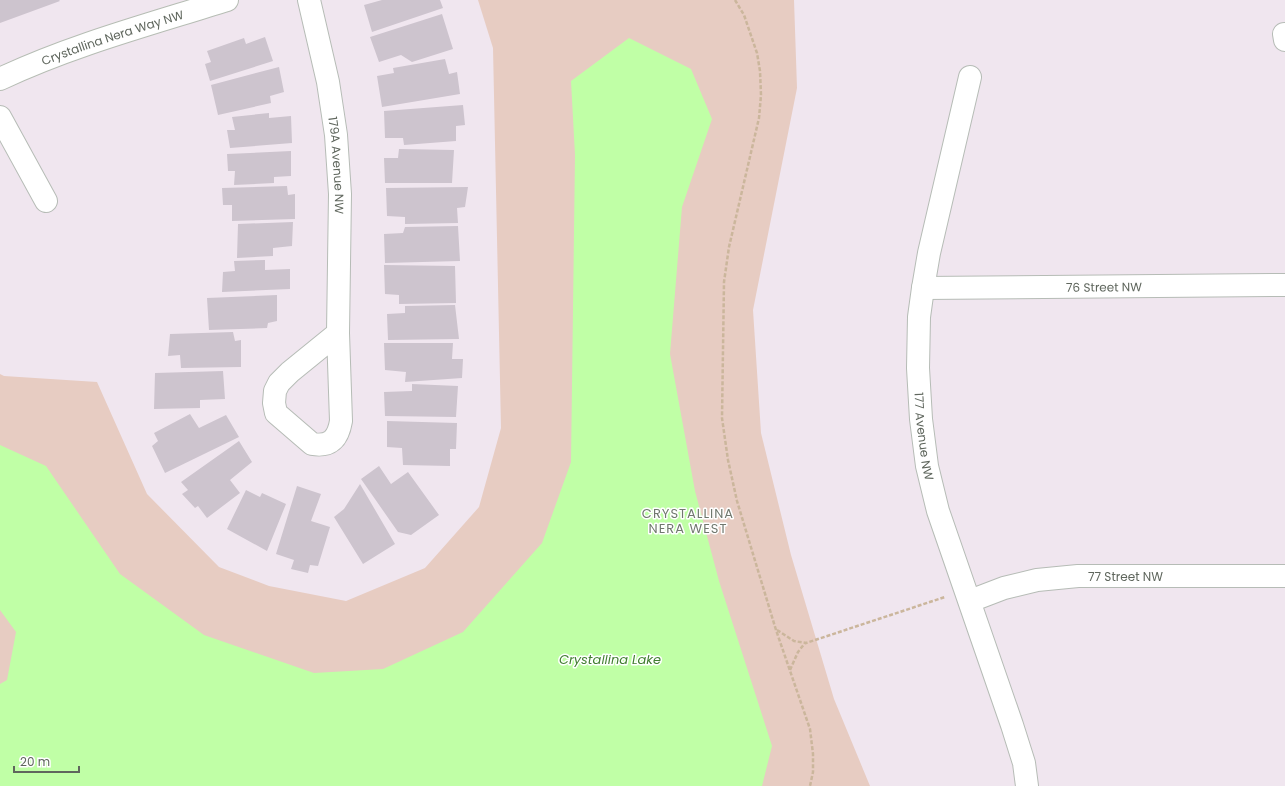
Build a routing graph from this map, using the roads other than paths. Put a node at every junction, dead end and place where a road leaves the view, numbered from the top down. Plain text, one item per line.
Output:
1 (227, 0) edge
2 (309, 0) edge
3 (970, 77) dead end
4 (0, 79) edge
5 (0, 116) edge
6 (46, 201) dead end
7 (1285, 285) edge
8 (923, 288) junction
9 (338, 333) junction
10 (1285, 576) edge
11 (959, 599) junction
12 (1027, 786) edge

1 - 4 street, Crystallina Nera Way NW
2 - 9 street, 179A Avenue NW
3 - 8 street, 177 Avenue NW
5 - 6 street
7 - 8 street, 76 Street NW
8 - 11 street, 177 Avenue NW
9 - 9 street, 179A Avenue NW
10 - 11 street, 77 Street NW
11 - 12 street, 177 Avenue NW

